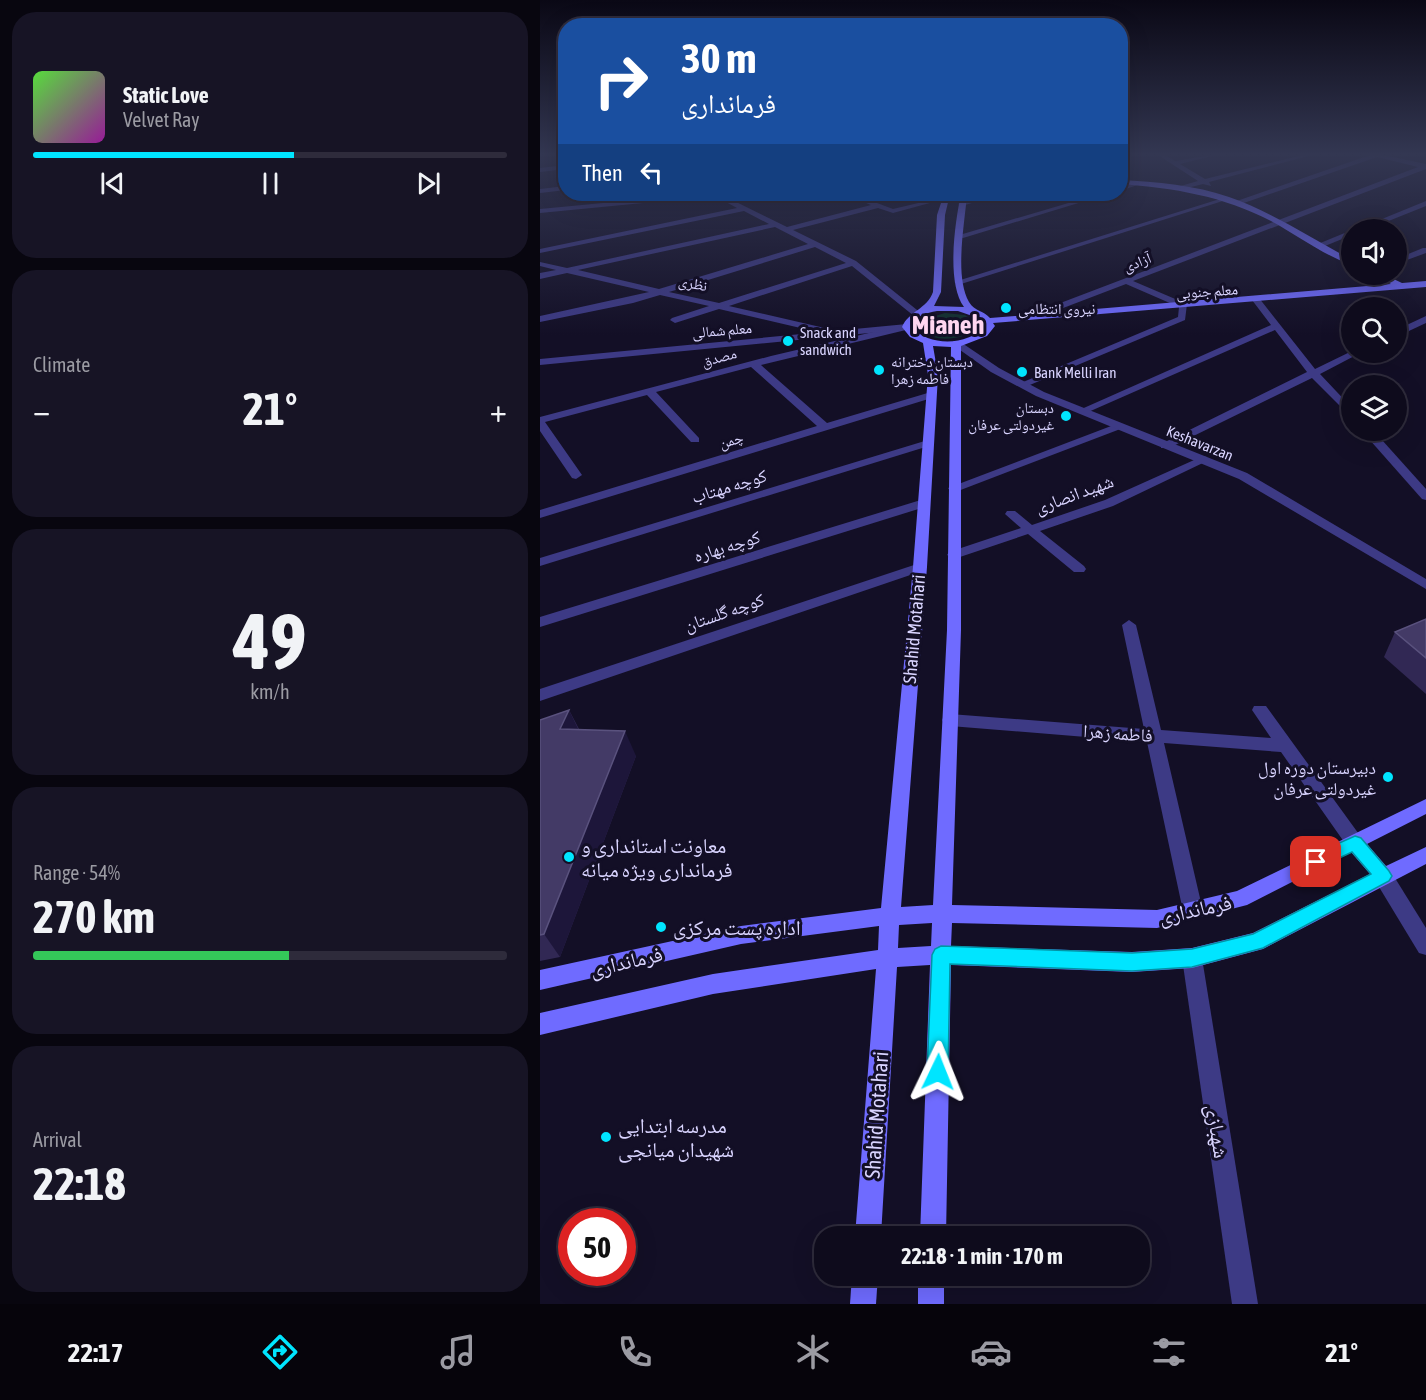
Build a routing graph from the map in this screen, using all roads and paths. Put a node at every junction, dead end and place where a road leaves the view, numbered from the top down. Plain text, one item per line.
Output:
1 (718, 214) edge
2 (758, 214) edge
3 (847, 214) edge
4 (941, 214) edge
5 (961, 214) edge
6 (1036, 214) edge
7 (1177, 214) edge
8 (1258, 214) edge
9 (1297, 214) edge
10 (1275, 222) junction
11 (778, 224) junction
12 (788, 229) junction
13 (960, 236) junction
14 (1341, 236) edge
15 (815, 244) junction
16 (1317, 246) junction
17 (1426, 250) edge
18 (540, 251) edge
19 (1341, 258) edge
20 (1407, 258) edge
21 (853, 263) junction
22 (540, 264) edge
23 (566, 271) junction
24 (540, 276) edge
25 (1126, 281) junction
26 (958, 282) junction
27 (1426, 284) edge
28 (1400, 285) edge
29 (1405, 287) junction
30 (663, 292) junction
31 (1426, 293) edge
32 (1256, 300) junction
33 (721, 305) junction
34 (1184, 306) junction
35 (971, 310) junction
36 (920, 313) junction
37 (1046, 316) junction
38 (540, 319) edge
39 (1426, 319) edge
40 (675, 320) dead end
41 (989, 321) junction
42 (1276, 326) junction
43 (907, 327) junction
44 (1407, 328) edge
45 (839, 334) junction
46 (927, 341) junction
47 (956, 344) junction
48 (1341, 360) edge
49 (540, 362) edge
50 (754, 364) junction
51 (1314, 374) junction
52 (1021, 385) junction
53 (649, 391) junction
54 (931, 395) junction
55 (1341, 403) edge
56 (1082, 411) junction
57 (540, 422) edge
58 (1119, 426) junction
59 (825, 427) junction
60 (695, 440) dead end
61 (1376, 441) edge
62 (928, 443) junction
63 (1165, 446) junction
64 (1203, 459) junction
65 (576, 474) dead end
66 (954, 488) junction
67 (1426, 496) edge
68 (924, 503) junction
69 (540, 514) edge
70 (1011, 514) dead end
71 (1030, 529) junction
72 (954, 555) junction
73 (540, 562) edge
74 (920, 567) junction
75 (1079, 569) dead end
76 (1426, 585) edge
77 (540, 622) edge
78 (1129, 625) dead end
79 (540, 695) edge
80 (1260, 710) dead end
81 (950, 720) junction
82 (1156, 736) junction
83 (1286, 746) junction
84 (1426, 806) edge
85 (1355, 843) junction
86 (1426, 855) edge
87 (1383, 876) junction
88 (1193, 911) junction
89 (942, 914) junction
90 (890, 916) junction
91 (1426, 946) edge
92 (941, 955) junction
93 (887, 958) junction
94 (1192, 958) junction
95 (540, 980) edge
96 (540, 1024) edge
97 (869, 1226) edge
98 (933, 1226) edge
99 (864, 1286) edge
100 (932, 1286) edge
101 (863, 1304) edge
102 (931, 1304) edge
103 (1245, 1304) edge

1 - 18 street
2 - 11 street
3 - 12 street
4 - 36 main road
5 - 13 main road
6 - 13 street
7 - 26 street
8 - 10 main road
9 - 10 street, آزادی
10 - 16 main road
10 - 25 street, آزادی
11 - 12 street
11 - 23 street
12 - 15 street
13 - 26 main road
14 - 16 street
15 - 21 street
15 - 30 street
16 - 19 main road
17 - 20 street
21 - 33 street
21 - 36 street
22 - 23 street, نظری
23 - 24 street
23 - 30 street, نظری
25 - 34 street
25 - 37 street, آزادی
26 - 35 main road
27 - 29 main road, معلم جنوبی
28 - 29 main road
29 - 31 main road
29 - 32 main road, معلم جنوبی
30 - 33 street, نظری
30 - 38 street
32 - 34 main road, معلم جنوبی
32 - 42 street
33 - 40 street
33 - 45 street, نظری
34 - 37 main road, معلم جنوبی
34 - 52 street
35 - 36 main road
35 - 41 main road
36 - 43 main road
37 - 41 main road, معلم جنوبی
39 - 44 street
41 - 47 main road
42 - 51 street
42 - 56 street
43 - 45 street, معلم شمالی
43 - 46 main road
43 - 50 street, مصدق
45 - 49 street, معلم شمالی
46 - 47 main road
46 - 54 main road, Shahid Motahari
47 - 52 street, Keshavarzan
47 - 66 main road, Shahid Motahari
48 - 51 street
50 - 53 street, مصدق
50 - 59 street
51 - 55 street
51 - 63 street
52 - 56 street, Keshavarzan
53 - 57 street, مصدق
53 - 60 street
54 - 59 street, چمن
54 - 62 main road, Shahid Motahari
56 - 58 street, Keshavarzan
57 - 65 street
58 - 63 street, Keshavarzan
58 - 66 street
59 - 69 street, چمن
61 - 67 street
62 - 68 main road, Shahid Motahari
62 - 73 street, کوچه مهتاب
63 - 64 street, Keshavarzan
64 - 71 street, شهید انصاری
64 - 76 street, Keshavarzan
66 - 72 main road, Shahid Motahari
68 - 74 main road, Shahid Motahari
68 - 77 street, کوچه بهاره
70 - 71 street
71 - 72 street, شهید انصاری
71 - 75 street
72 - 81 main road, Shahid Motahari
74 - 79 street, کوچه گلستان
74 - 90 main road, Shahid Motahari
78 - 82 street
80 - 83 street
81 - 82 street, فاطمه زهرا
81 - 89 main road, Shahid Motahari
82 - 83 street, فاطمه زهرا
82 - 88 street
83 - 85 street
84 - 85 main road, فرمانداری
85 - 87 main road
85 - 88 main road, فرمانداری
86 - 87 main road
87 - 91 street
87 - 94 main road
88 - 89 main road, فرمانداری
89 - 90 main road, فرمانداری
89 - 92 main road, Shahid Motahari
90 - 93 main road, Shahid Motahari
90 - 95 main road, فرمانداری
92 - 93 main road
92 - 94 main road
92 - 98 main road
93 - 96 main road
93 - 97 main road, Shahid Motahari
94 - 103 street, شهبازی
99 - 101 main road
100 - 102 main road

